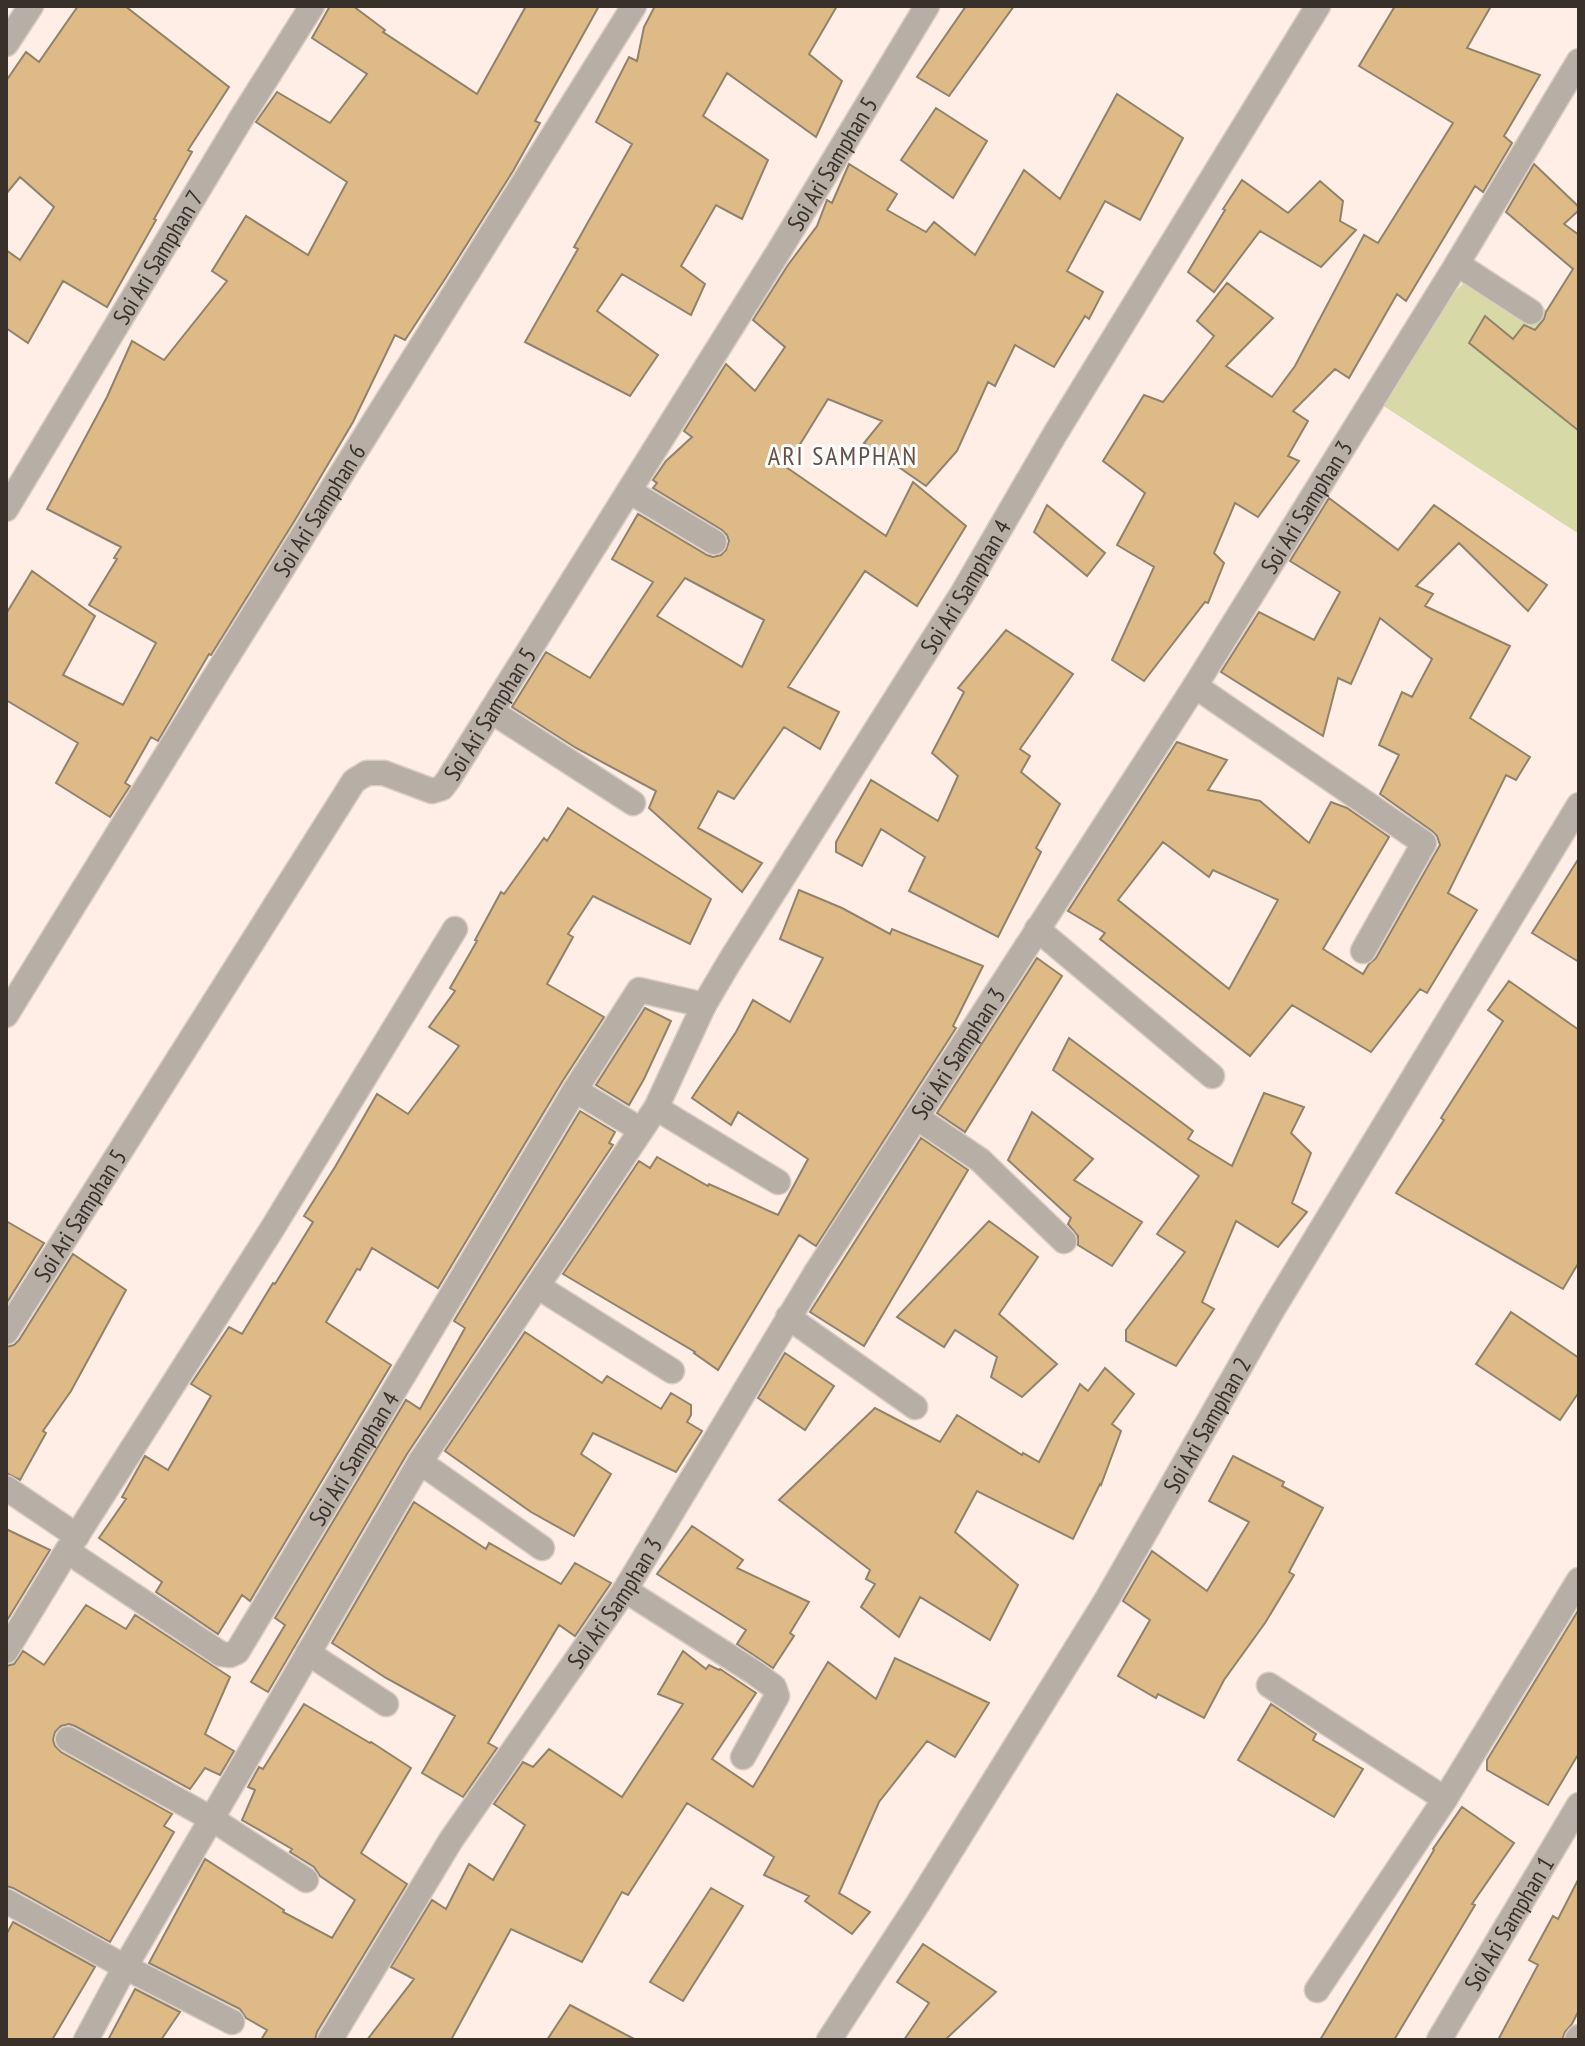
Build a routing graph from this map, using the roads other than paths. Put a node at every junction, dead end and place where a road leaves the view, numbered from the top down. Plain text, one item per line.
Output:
1 (31, 6) edge
2 (312, 6) edge
3 (634, 6) edge
4 (927, 6) edge
5 (1318, 6) edge
6 (6, 44) edge
7 (1579, 61) edge
8 (1457, 264) junction
9 (1531, 312) dead end
10 (629, 491) junction
11 (6, 509) edge
12 (714, 542) dead end
13 (1195, 686) junction
14 (491, 711) junction
15 (633, 803) dead end
16 (1579, 805) edge
17 (455, 929) dead end
18 (1037, 929) junction
19 (1363, 951) dead end
20 (704, 1005) junction
21 (6, 1015) edge
22 (1212, 1076) dead end
23 (575, 1090) junction
24 (656, 1108) junction
25 (916, 1117) junction
26 (641, 1130) junction
27 (778, 1182) dead end
28 (1064, 1241) dead end
29 (537, 1286) junction
30 (788, 1317) junction
31 (6, 1332) edge
32 (672, 1371) dead end
33 (915, 1407) dead end
34 (420, 1462) junction
35 (6, 1488) edge
36 (72, 1544) junction
37 (542, 1548) dead end
38 (1579, 1580) edge
39 (625, 1590) junction
40 (6, 1651) edge
41 (308, 1653) junction
42 (1269, 1685) dead end
43 (386, 1704) dead end
44 (68, 1739) dead end
45 (743, 1757) dead end
46 (1445, 1799) junction
47 (1579, 1805) edge
48 (212, 1819) junction
49 (306, 1880) dead end
50 (6, 1901) edge
51 (125, 1967) junction
52 (1317, 1990) dead end
53 (232, 2022) dead end
54 (86, 2040) edge
55 (330, 2040) edge
56 (829, 2040) edge
57 (1439, 2040) edge

1 - 6 street
2 - 11 street, Soi Ari Samphan 7
3 - 21 street, Soi Ari Samphan 6
4 - 10 street, Soi Ari Samphan 5
5 - 20 street, Soi Ari Samphan 4
7 - 8 street, Soi Ari Samphan 3
8 - 9 street
8 - 13 street, Soi Ari Samphan 3
10 - 12 street
10 - 14 street, Soi Ari Samphan 5
13 - 18 street, Soi Ari Samphan 3
13 - 19 street
14 - 15 street
14 - 31 street, Soi Ari Samphan 5
16 - 56 street, Soi Ari Samphan 2
17 - 36 street
18 - 22 street
18 - 25 street, Soi Ari Samphan 3
20 - 23 street, Soi Ari Samphan 4
20 - 24 street
23 - 26 street
23 - 36 street, Soi Ari Samphan 4
24 - 26 street
24 - 27 street
25 - 28 street
25 - 30 street, Soi Ari Samphan 3
26 - 29 street
29 - 32 street
29 - 34 street
30 - 33 street
30 - 39 street, Soi Ari Samphan 3
34 - 37 street
34 - 41 street
35 - 36 street
36 - 40 street
38 - 46 street
39 - 45 street
39 - 55 street, Soi Ari Samphan 3
41 - 43 street
41 - 48 street
42 - 46 street
44 - 48 street
46 - 52 street
47 - 57 street, Soi Ari Samphan 1
48 - 49 street
48 - 51 street
50 - 51 street
51 - 53 street
51 - 54 street

